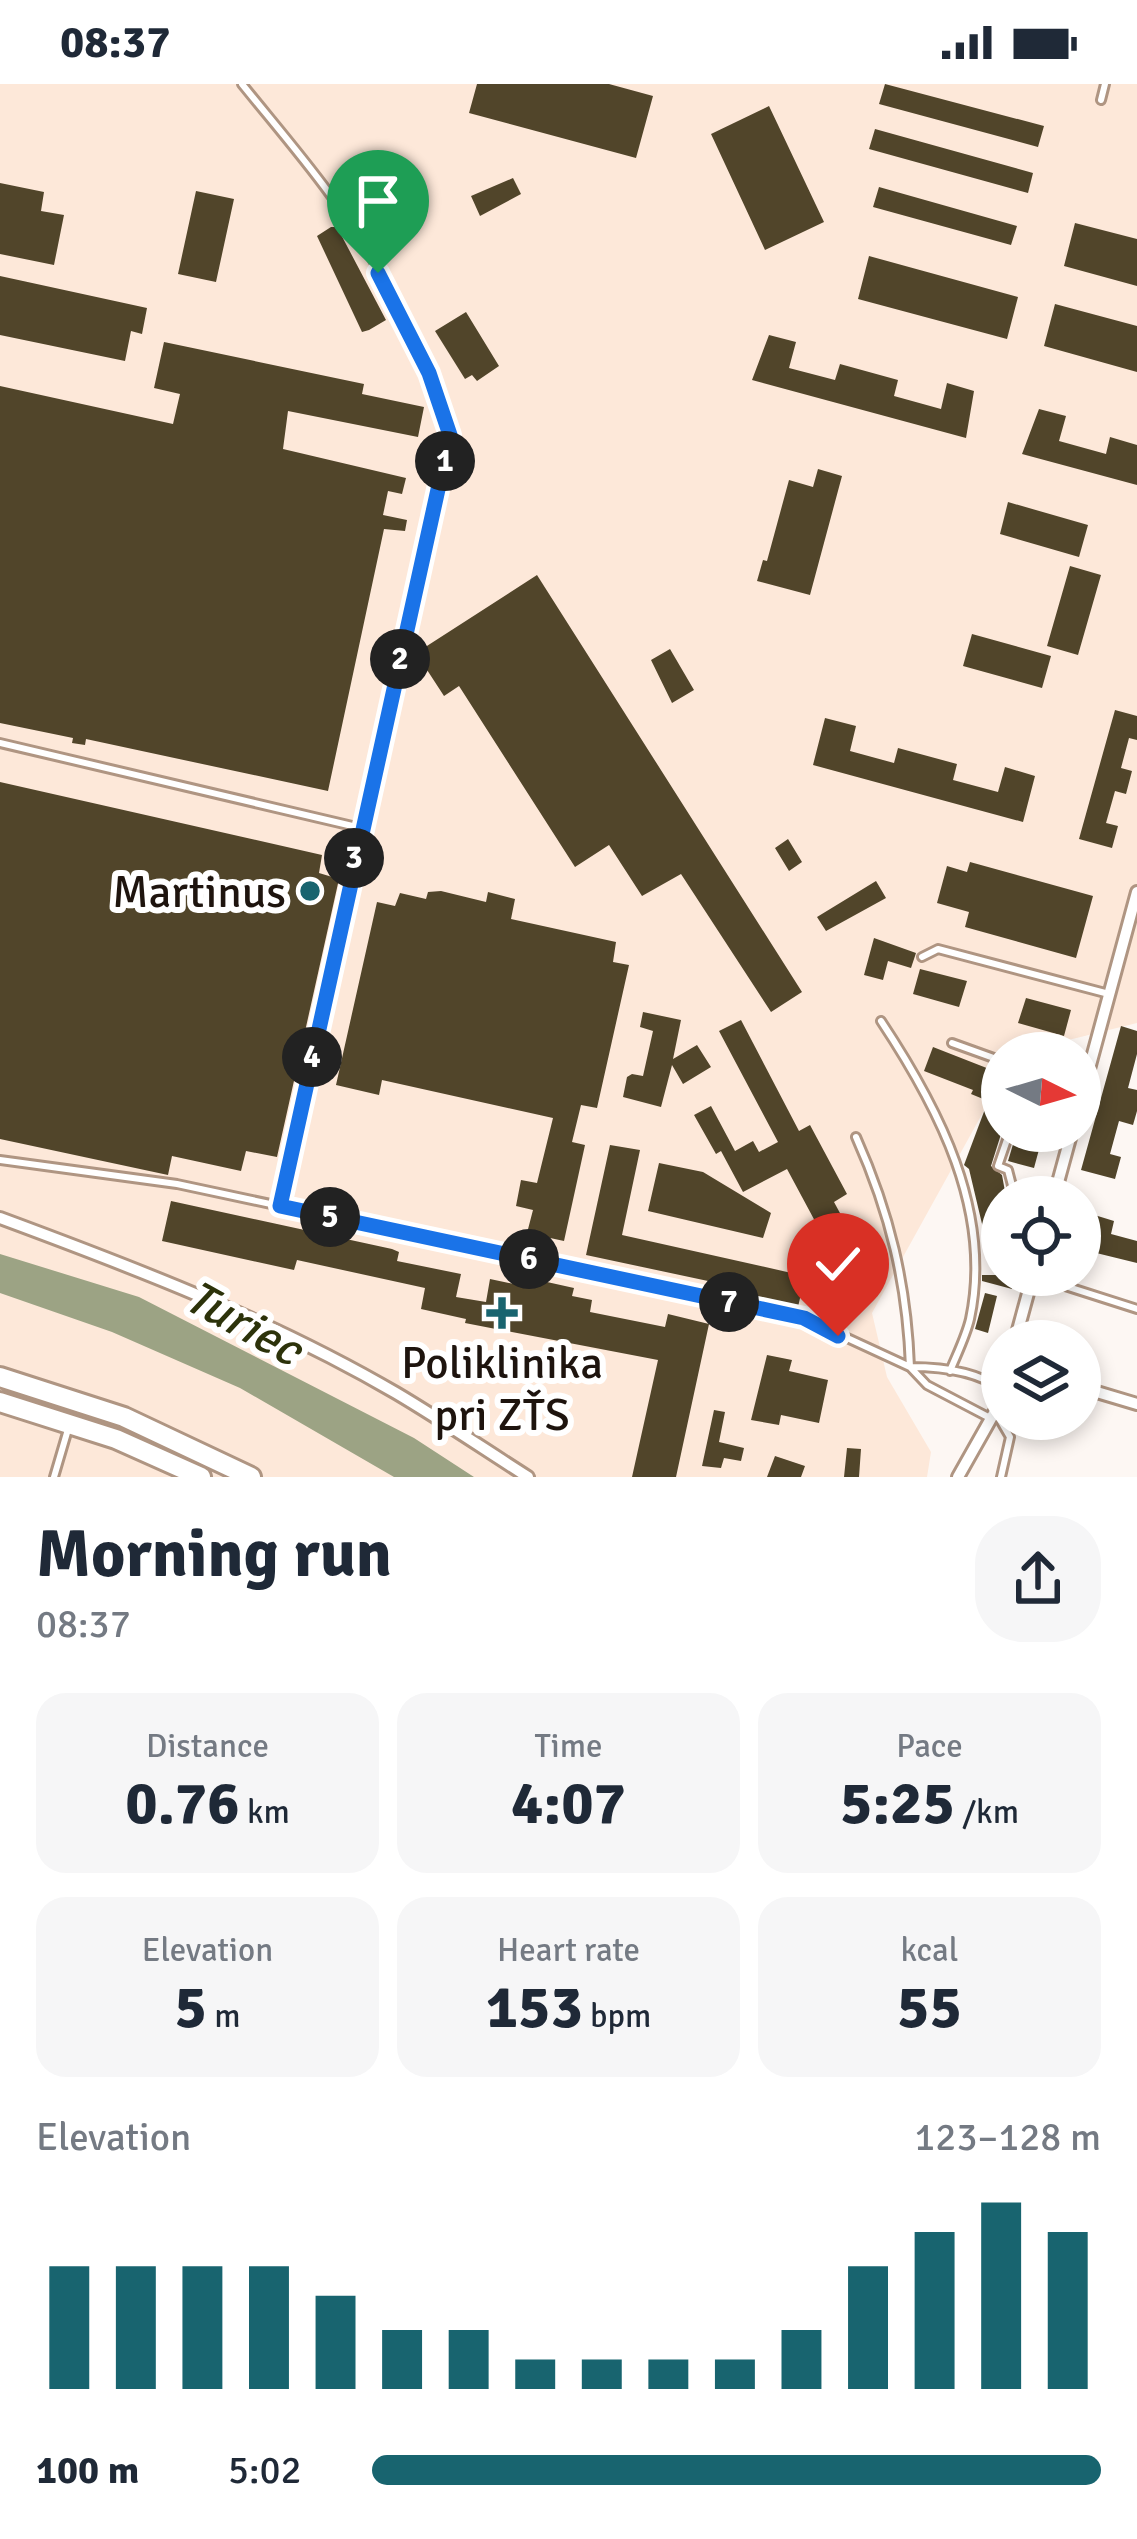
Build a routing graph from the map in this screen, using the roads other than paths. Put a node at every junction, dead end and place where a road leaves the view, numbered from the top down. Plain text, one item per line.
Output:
1 (242, 84) edge
2 (1105, 84) edge
3 (1101, 100) dead end
4 (0, 743) edge
5 (361, 828) junction
6 (1137, 892) edge
7 (922, 957) dead end
8 (1109, 994) junction
9 (881, 1021) dead end
10 (1099, 1032) edge
11 (952, 1043) dead end
12 (981, 1053) edge
13 (856, 1137) dead end
14 (1003, 1152) edge
15 (0, 1160) edge
16 (1010, 1176) edge
17 (280, 1206) junction
18 (0, 1218) edge
19 (1096, 1296) edge
20 (1137, 1309) edge
21 (910, 1367) junction
22 (950, 1371) junction
23 (0, 1377) edge
24 (981, 1378) edge
25 (1101, 1393) edge
26 (981, 1400) edge
27 (0, 1402) edge
28 (1137, 1404) edge
29 (70, 1423) junction
30 (981, 1434) edge
31 (1009, 1440) edge
32 (53, 1477) edge
33 (201, 1477) edge
34 (251, 1477) edge
35 (528, 1477) edge
36 (958, 1477) edge
37 (1001, 1477) edge

1 - 5 lane
2 - 3 lane
4 - 5 lane
5 - 17 lane
6 - 8 street
7 - 8 lane
8 - 10 street
9 - 22 lane
11 - 12 lane
13 - 21 lane
14 - 16 lane
15 - 17 lane
17 - 21 lane
18 - 35 street
19 - 20 lane
21 - 22 lane
21 - 26 lane
22 - 24 lane
23 - 34 main road
25 - 28 street
27 - 29 main road
29 - 32 lane
29 - 33 main road
30 - 36 street
31 - 37 lane

